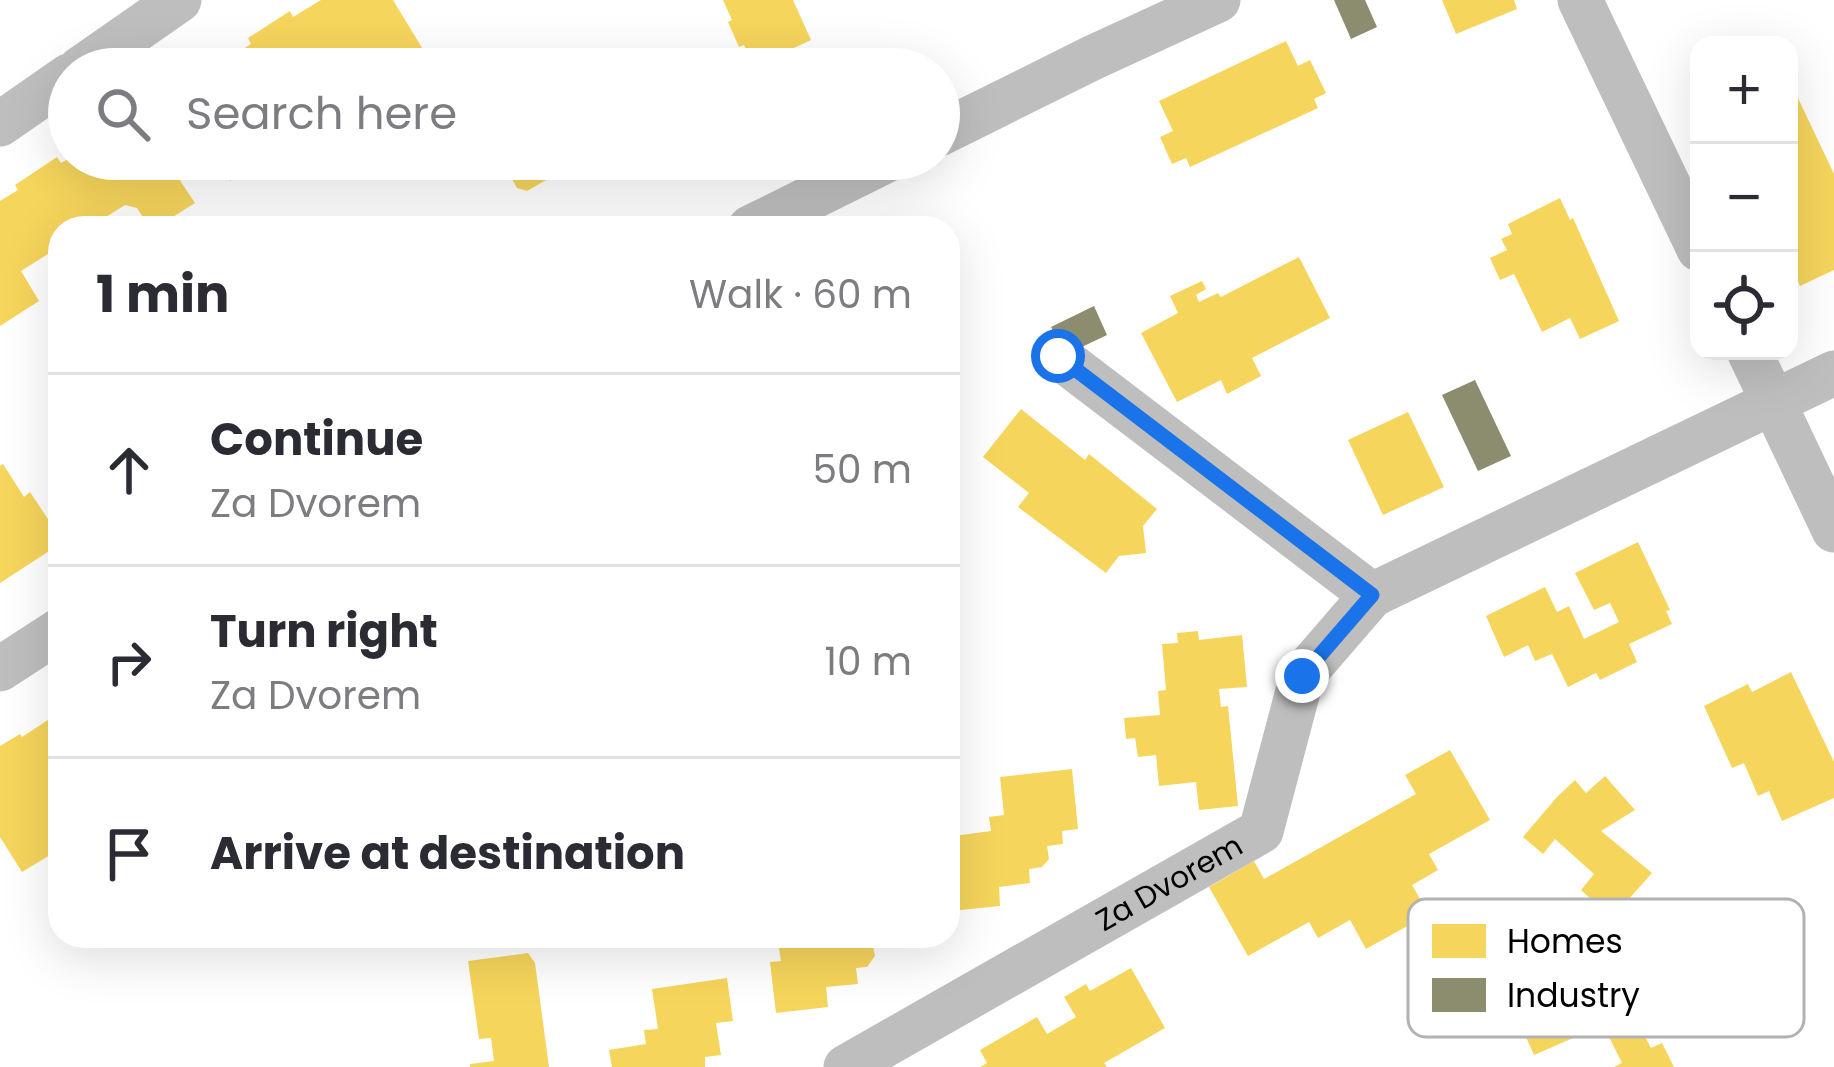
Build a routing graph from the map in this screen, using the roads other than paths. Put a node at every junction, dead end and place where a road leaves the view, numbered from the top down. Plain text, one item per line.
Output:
1 (179, 0) edge
2 (1218, 0) edge
3 (1580, 0) edge
4 (110, 48) edge
5 (48, 91) edge
6 (0, 124) edge
7 (960, 124) edge
8 (847, 180) edge
9 (774, 216) edge
10 (1690, 230) edge
11 (1058, 356) dead end
12 (1753, 360) edge
13 (1834, 374) edge
14 (1773, 400) junction
15 (1834, 530) edge
16 (1372, 595) junction
17 (48, 638) edge
18 (0, 669) edge
19 (845, 1067) edge

1 - 4 street
2 - 7 street
3 - 10 street
5 - 6 street
8 - 9 street
11 - 16 street
12 - 14 street
13 - 14 street, Za Dvorem
14 - 15 street
14 - 16 street, Za Dvorem
16 - 19 street, Za Dvorem
17 - 18 street

